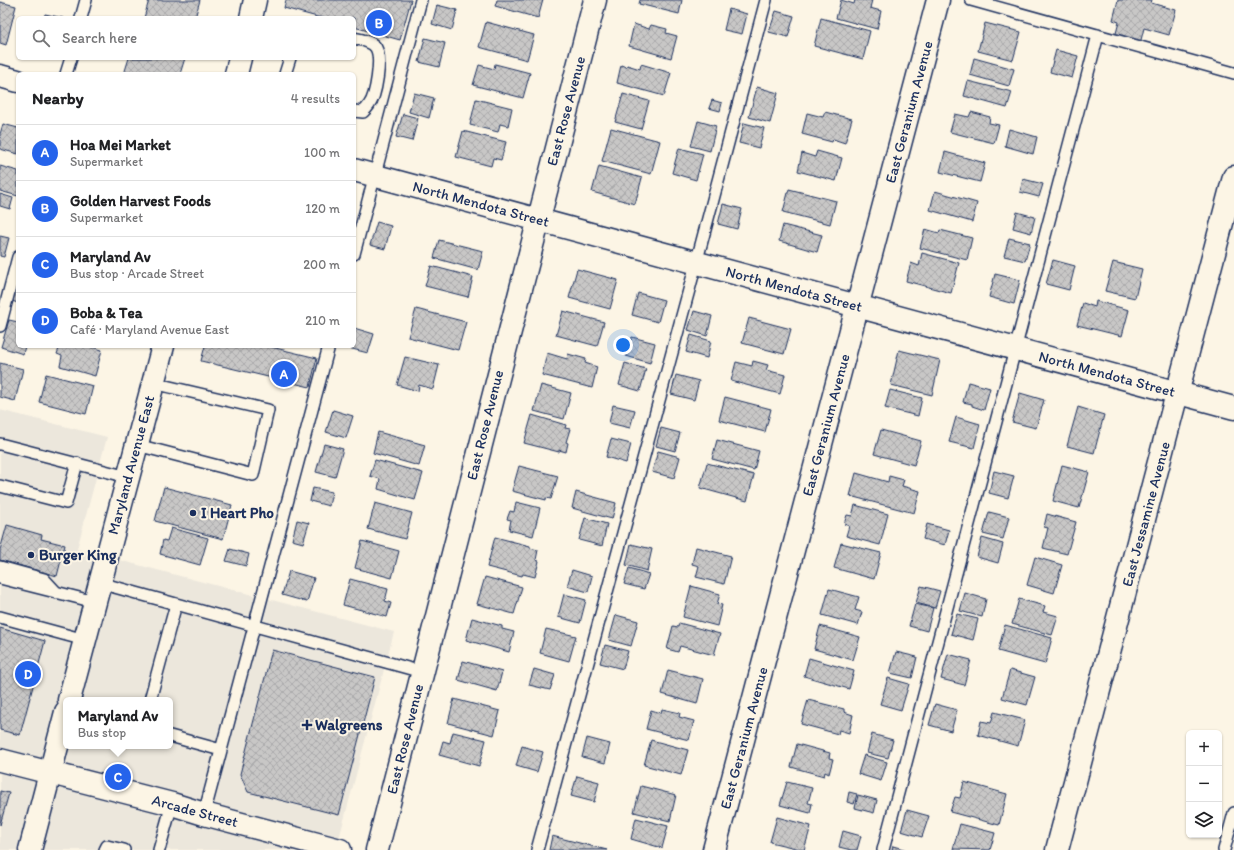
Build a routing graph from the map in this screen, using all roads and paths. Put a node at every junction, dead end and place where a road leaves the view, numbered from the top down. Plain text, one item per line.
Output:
1 (86, 0) edge
2 (255, 0) edge
3 (421, 0) edge
4 (594, 0) edge
5 (766, 0) edge
6 (938, 0) edge
7 (971, 0) edge
8 (82, 16) edge
9 (251, 16) edge
10 (1098, 35) junction
11 (356, 39) edge
12 (70, 60) edge
13 (240, 60) edge
14 (290, 60) edge
15 (66, 72) edge
16 (236, 72) edge
17 (286, 72) edge
18 (1234, 73) edge
19 (0, 76) edge
20 (16, 80) edge
21 (356, 111) edge
22 (356, 171) edge
23 (375, 176) junction
24 (1234, 177) edge
25 (537, 220) junction
26 (356, 247) edge
27 (696, 263) junction
28 (16, 265) edge
29 (857, 306) junction
30 (0, 326) edge
31 (162, 348) edge
32 (329, 348) edge
33 (1015, 349) junction
34 (153, 383) junction
35 (1177, 393) junction
36 (1234, 408) edge
37 (0, 444) edge
38 (137, 445) junction
39 (77, 463) junction
40 (128, 477) junction
41 (0, 486) edge
42 (0, 567) edge
43 (0, 578) edge
44 (58, 593) junction
45 (97, 593) junction
46 (176, 604) junction
47 (0, 617) edge
48 (255, 626) junction
49 (85, 640) junction
50 (422, 672) junction
51 (70, 697) edge
52 (151, 697) edge
53 (63, 723) edge
54 (173, 737) edge
55 (221, 750) junction
56 (0, 760) edge
57 (50, 773) junction
58 (172, 804) junction
59 (1234, 813) edge
60 (204, 814) junction
61 (30, 850) edge
62 (105, 850) edge
63 (124, 850) edge
64 (159, 850) edge
65 (340, 850) edge
66 (377, 850) edge
67 (537, 850) edge
68 (714, 850) edge
69 (883, 850) edge
70 (1057, 850) edge
71 (1224, 850) edge

1 - 8 lane
2 - 9 street
3 - 23 lane
4 - 25 street, East Rose Avenue
5 - 27 lane
6 - 29 street, East Geranium Avenue
7 - 10 lane
10 - 18 lane
10 - 33 lane
11 - 21 lane
12 - 15 lane
13 - 16 street
14 - 17 lane
19 - 20 street
22 - 23 street, North Mendota Street
23 - 25 street, North Mendota Street
23 - 26 lane
24 - 35 street, East Jessamine Avenue
25 - 27 street, North Mendota Street
25 - 50 street, East Rose Avenue
27 - 29 street, North Mendota Street
27 - 67 lane
28 - 30 lane
29 - 33 street, North Mendota Street
29 - 68 street, East Geranium Avenue
31 - 34 street, Maryland Avenue East
32 - 48 lane
33 - 35 street, North Mendota Street
33 - 69 lane
34 - 38 street, Maryland Avenue East
34 - 38 lane
35 - 36 street, North Mendota Street
35 - 70 street, East Jessamine Avenue
37 - 39 lane
38 - 40 street, Maryland Avenue East
39 - 40 lane
39 - 41 lane
40 - 45 street, Maryland Avenue East
42 - 44 lane
43 - 44 lane
44 - 45 lane
45 - 46 lane
45 - 49 street, Maryland Avenue East
46 - 48 lane
46 - 52 lane
47 - 49 lane
48 - 50 lane
48 - 55 lane
49 - 51 street, Maryland Avenue East
50 - 66 street, East Rose Avenue
53 - 57 street
54 - 55 lane
55 - 60 lane
56 - 57 street, Arcade Street
57 - 58 street, Arcade Street
57 - 61 street
58 - 60 street, Arcade Street
58 - 64 lane
59 - 71 lane
60 - 65 street, Arcade Street
62 - 63 lane

